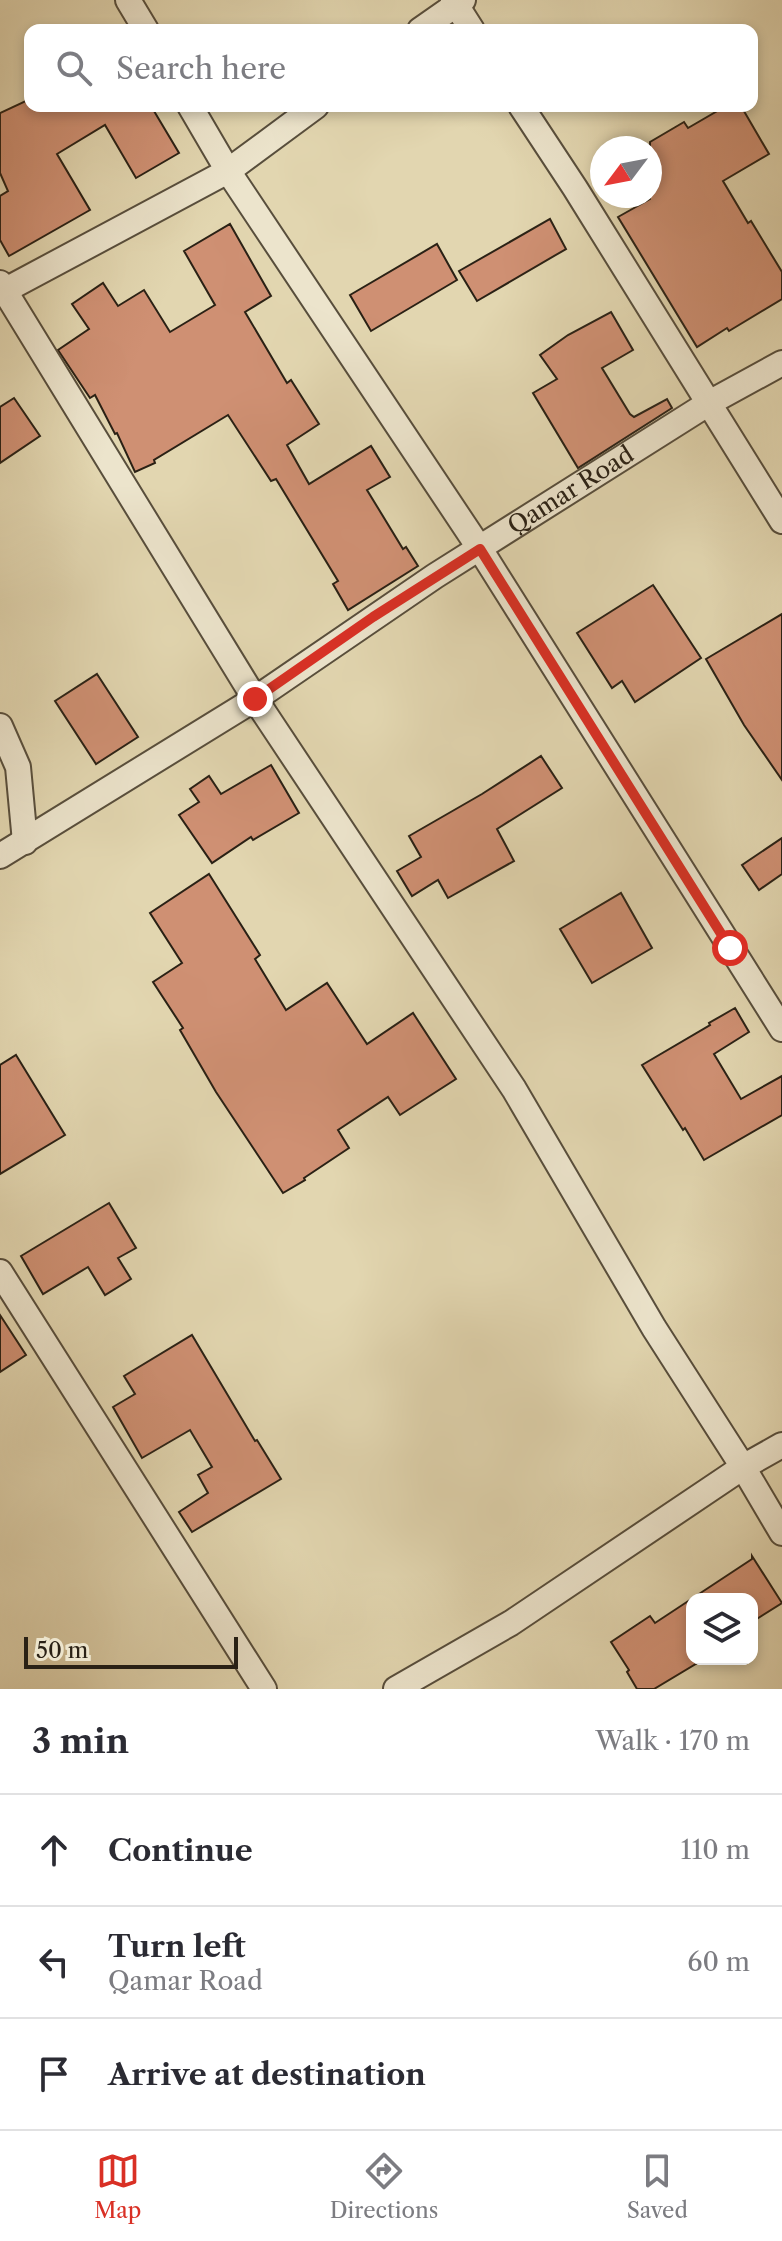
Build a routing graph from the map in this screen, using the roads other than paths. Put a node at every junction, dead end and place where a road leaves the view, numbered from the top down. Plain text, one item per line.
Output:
1 (128, 0) edge
2 (457, 1) edge
3 (142, 24) edge
4 (428, 24) edge
5 (469, 24) edge
6 (194, 112) edge
7 (308, 112) edge
8 (525, 112) edge
9 (228, 171) junction
10 (1, 289) edge
11 (782, 363) edge
12 (709, 403) junction
13 (782, 521) edge
14 (480, 549) junction
15 (255, 699) junction
16 (0, 726) edge
17 (25, 842) junction
18 (0, 856) edge
19 (782, 1029) edge
20 (0, 1272) edge
21 (782, 1445) edge
22 (743, 1467) junction
23 (782, 1533) edge
24 (264, 1689) edge
25 (396, 1689) edge

1 - 3 street
2 - 4 street
2 - 5 street
6 - 9 street
7 - 9 street
8 - 12 street
9 - 10 street
9 - 14 street
10 - 15 street
11 - 12 street, Qamar Road
12 - 13 street
12 - 14 street, Qamar Road
14 - 15 street, Qamar Road
14 - 19 street
15 - 17 street, Qamar Road
15 - 22 street
16 - 17 street
17 - 18 street, Qamar Road
20 - 24 street
21 - 22 street
22 - 23 street
22 - 25 street

